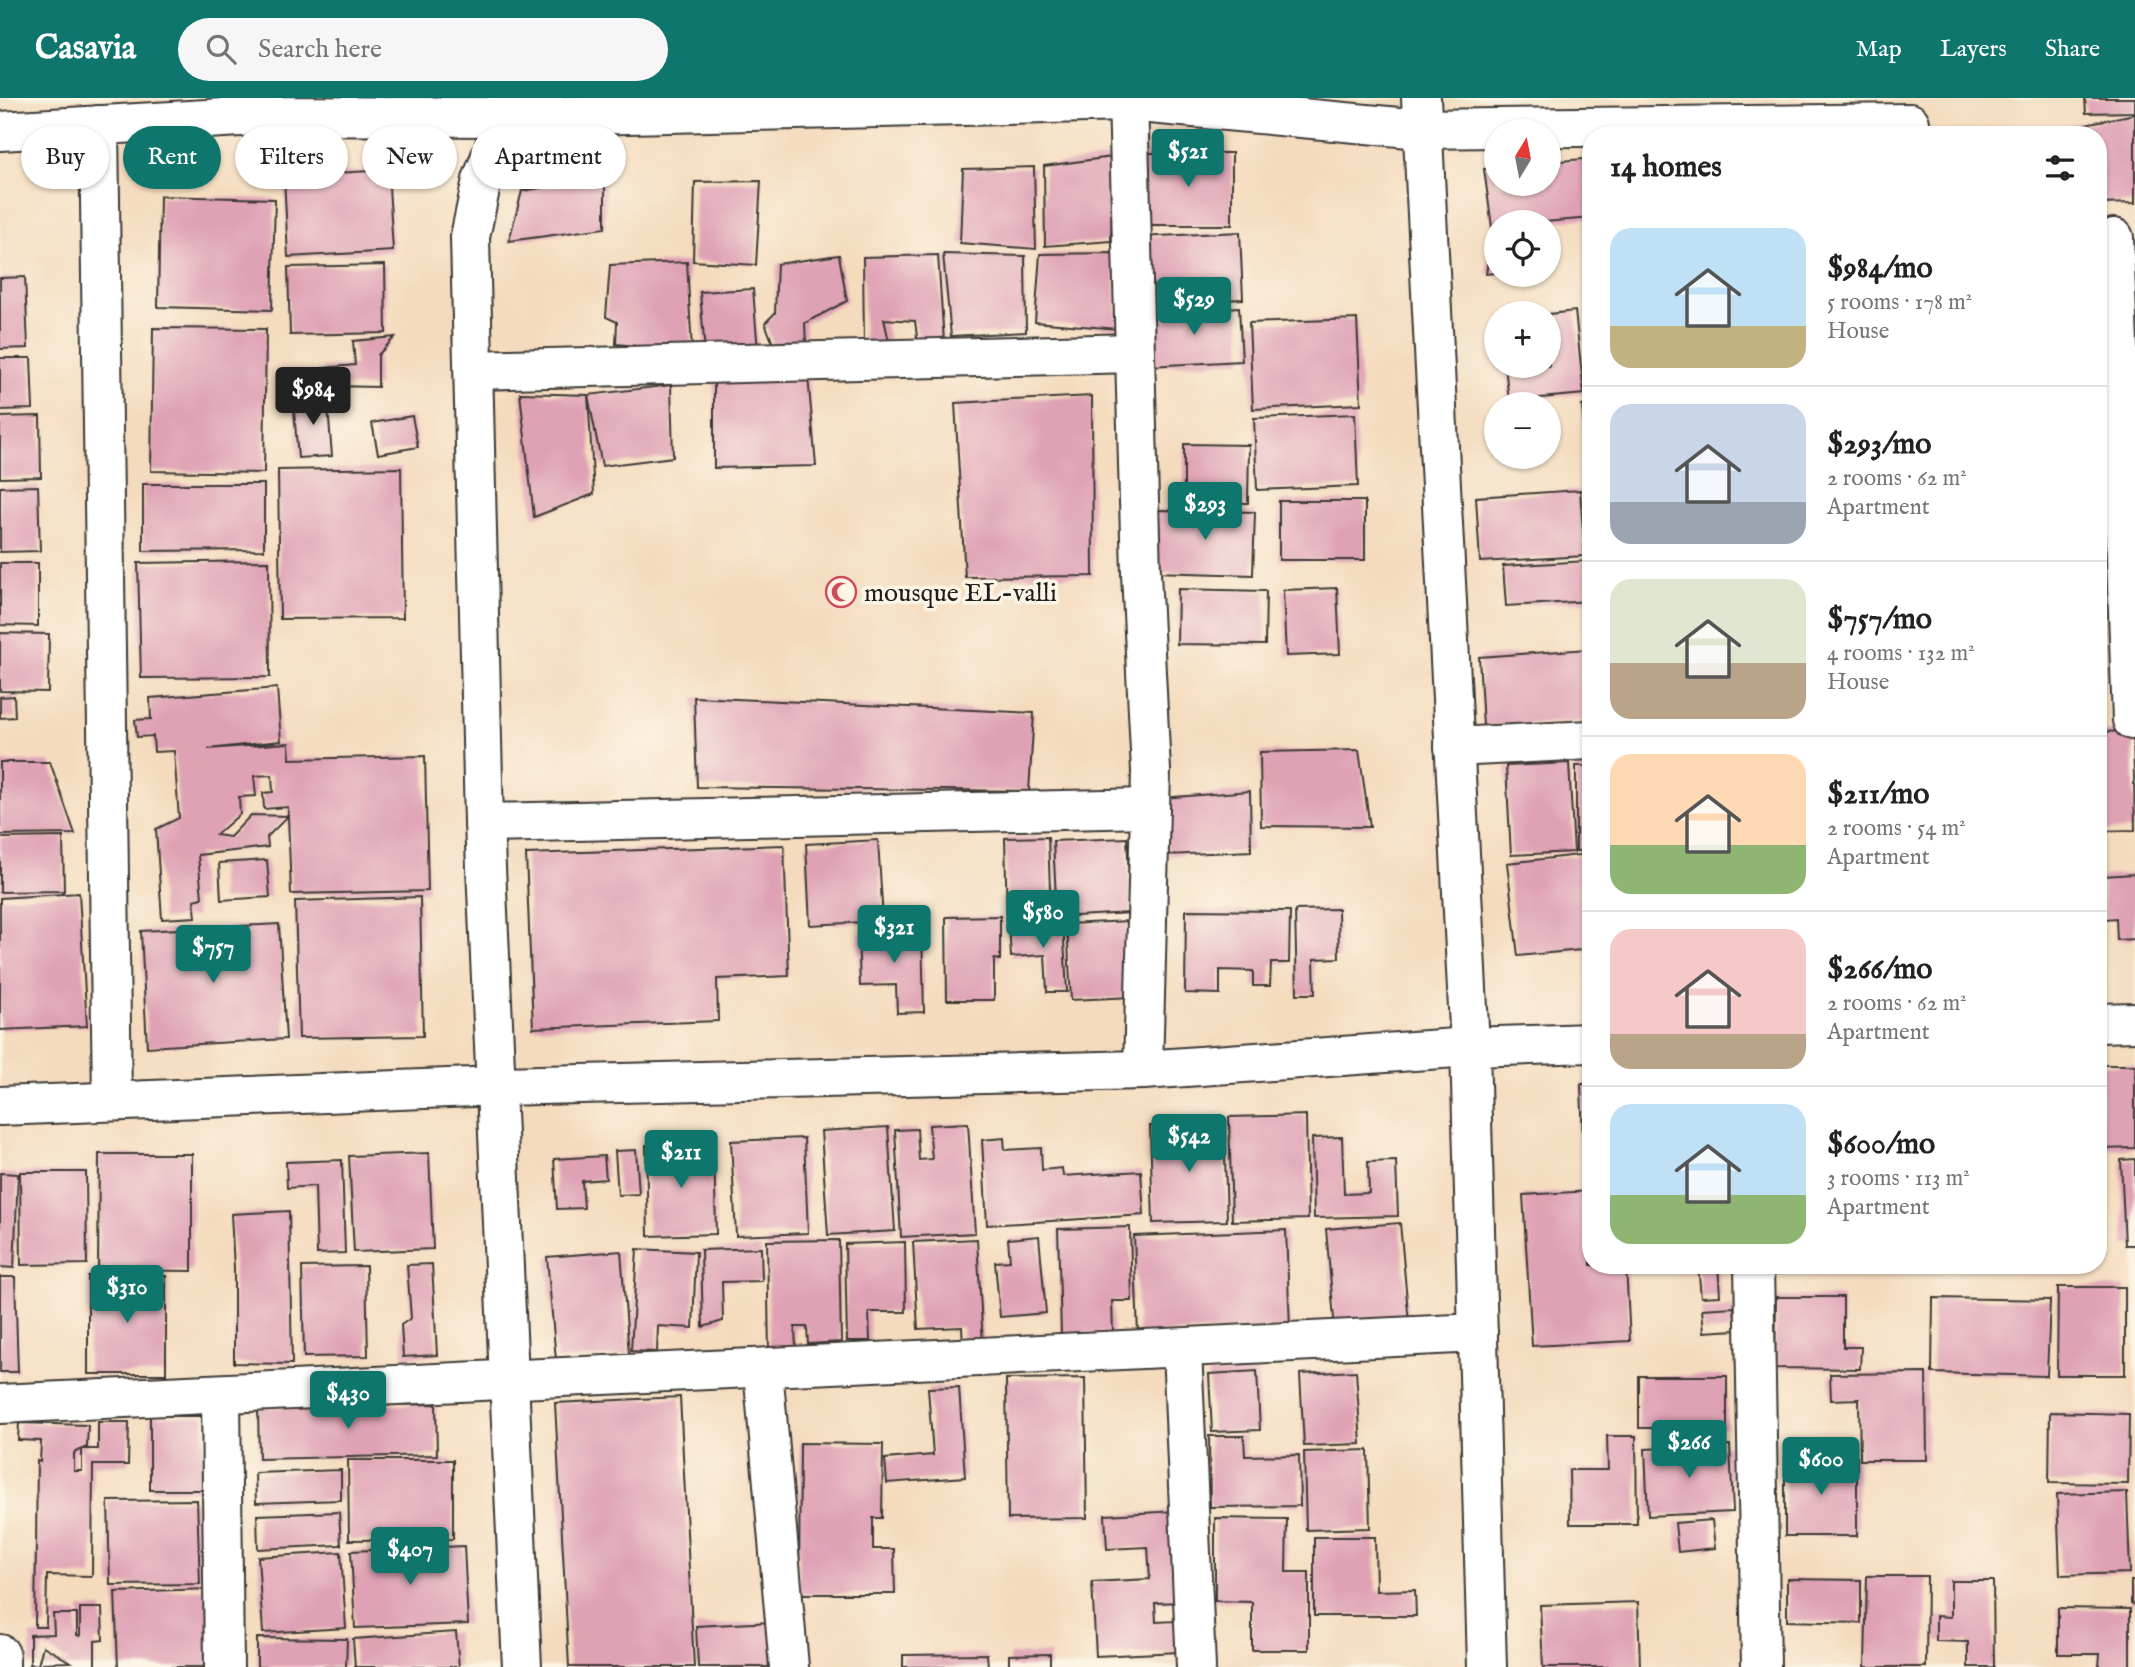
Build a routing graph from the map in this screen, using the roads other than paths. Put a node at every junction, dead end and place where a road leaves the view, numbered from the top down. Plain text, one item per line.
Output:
1 (1128, 100) edge
2 (241, 108) edge
3 (507, 108) edge
4 (1421, 113) edge
5 (1910, 119) edge
6 (99, 125) junction
7 (0, 131) edge
8 (2116, 238) edge
9 (1135, 353) junction
10 (474, 370) junction
11 (2122, 720) edge
12 (1582, 740) edge
13 (1454, 747) junction
14 (1149, 808) junction
15 (484, 823) junction
16 (2135, 1021) edge
17 (2107, 1023) edge
18 (1582, 1043) edge
19 (1470, 1047) junction
20 (1143, 1070) junction
21 (498, 1086) junction
22 (112, 1101) junction
23 (0, 1106) edge
24 (1754, 1274) edge
25 (1478, 1333) junction
26 (1182, 1349) junction
27 (763, 1369) junction
28 (510, 1381) junction
29 (220, 1394) junction
30 (0, 1404) edge
31 (0, 1654) edge
32 (1, 1667) edge
33 (224, 1667) edge
34 (522, 1667) edge
35 (789, 1667) edge
36 (1196, 1667) edge
37 (1487, 1667) edge
38 (1761, 1667) edge

1 - 3 street
1 - 4 street
1 - 9 street
2 - 3 street
2 - 6 street
3 - 10 street
4 - 5 street
4 - 13 street
6 - 7 street
6 - 22 street
8 - 11 street
9 - 10 street
9 - 14 street
10 - 15 street
12 - 13 street
13 - 19 street
14 - 15 street
14 - 20 street
15 - 21 street
16 - 17 street
18 - 19 street
19 - 20 street
19 - 25 street
20 - 21 street
21 - 22 street
21 - 28 street
22 - 23 street
24 - 38 street
25 - 26 street
25 - 37 street
26 - 27 street
26 - 36 street
27 - 28 street
27 - 35 street
28 - 29 street
28 - 34 street
29 - 30 street
29 - 33 street
31 - 32 street

